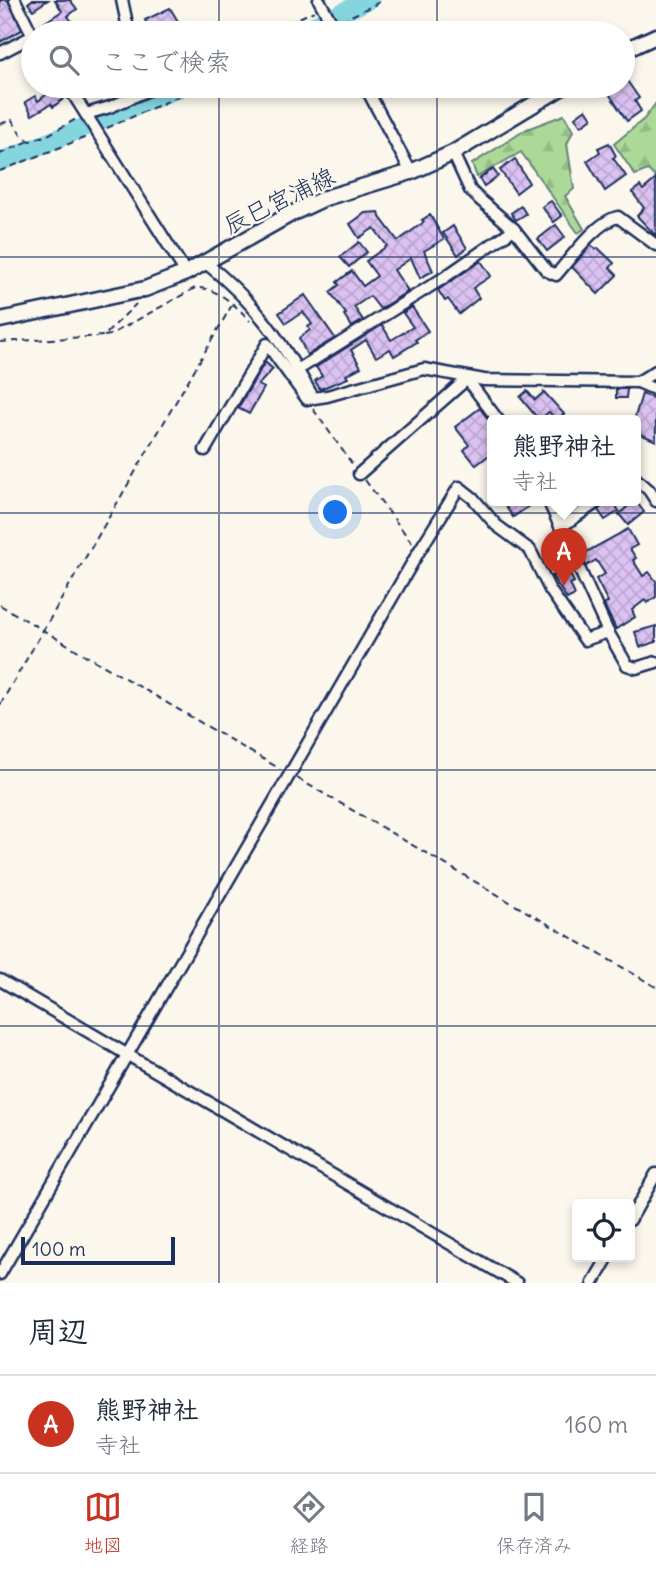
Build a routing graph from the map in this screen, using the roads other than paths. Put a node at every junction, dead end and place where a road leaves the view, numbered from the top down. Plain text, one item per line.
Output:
1 (15, 0) edge
2 (122, 0) edge
3 (320, 3) edge
4 (26, 21) edge
5 (126, 21) edge
6 (330, 21) edge
7 (656, 36) edge
8 (21, 42) edge
9 (635, 46) edge
10 (0, 53) edge
11 (76, 98) edge
12 (131, 98) edge
13 (371, 98) edge
14 (544, 98) edge
15 (86, 114) junction
16 (453, 153) junction
17 (411, 172) junction
18 (514, 229) junction
19 (656, 245) edge
20 (206, 263) junction
21 (186, 273) junction
22 (0, 320) edge
23 (299, 369) junction
24 (656, 371) edge
25 (467, 379) junction
26 (638, 383) junction
27 (656, 390) edge
28 (313, 397) junction
29 (494, 415) edge
30 (205, 450) dead end
31 (359, 474) dead end
32 (641, 483) edge
33 (656, 501) edge
34 (551, 506) edge
35 (591, 506) edge
36 (561, 527) junction
37 (608, 632) junction
38 (656, 662) edge
39 (0, 980) edge
40 (127, 1054) junction
41 (656, 1174) edge
42 (635, 1211) edge
43 (605, 1262) edge
44 (0, 1274) edge
45 (517, 1283) edge
46 (593, 1283) edge

1 - 4 street
2 - 5 street
3 - 6 street
7 - 9 main road
8 - 10 street
11 - 15 street
12 - 15 street
13 - 17 street
14 - 16 main road, 辰巳宮浦線
15 - 21 street
16 - 17 main road, 辰巳宮浦線
16 - 18 street
17 - 20 main road, 辰巳宮浦線
18 - 19 street
18 - 23 street
20 - 21 main road, 辰巳宮浦線
20 - 23 street
21 - 22 main road, 辰巳宮浦線
23 - 28 street
24 - 26 street
25 - 26 street
25 - 28 street
25 - 29 street
25 - 31 street
26 - 27 street
28 - 30 street
32 - 33 street
34 - 36 street
35 - 36 street
36 - 37 street
37 - 38 street
37 - 40 street
39 - 40 street
40 - 44 street
40 - 45 street
41 - 42 street
43 - 46 street

